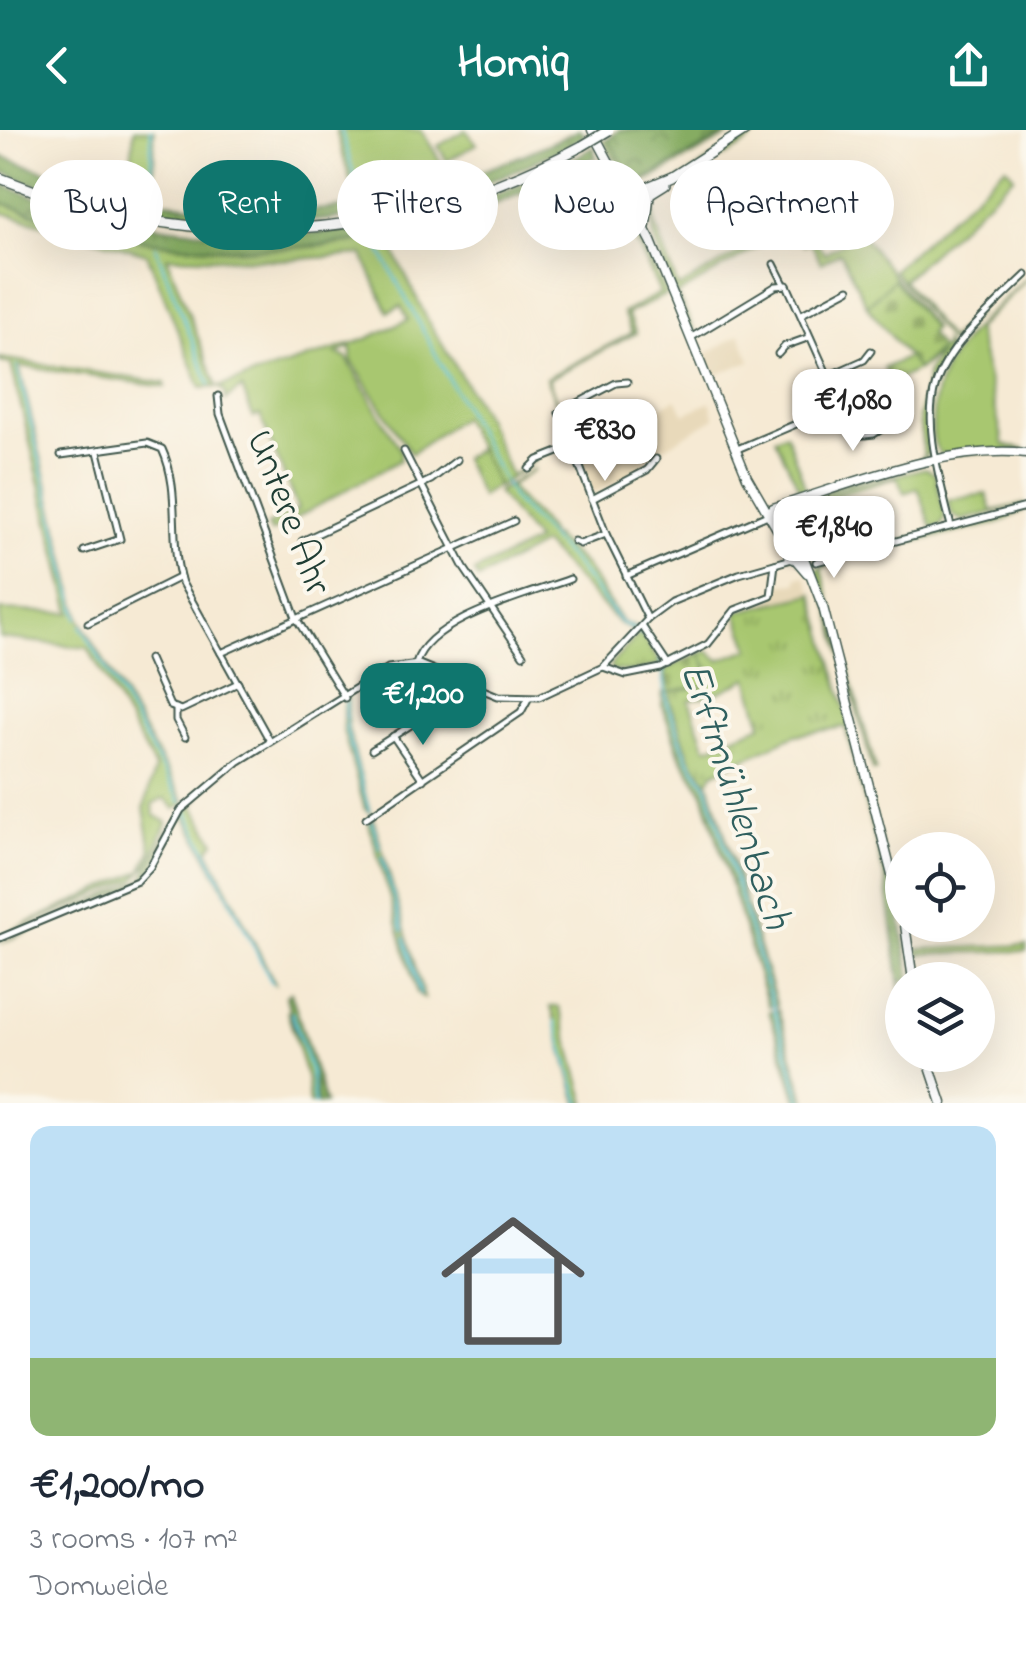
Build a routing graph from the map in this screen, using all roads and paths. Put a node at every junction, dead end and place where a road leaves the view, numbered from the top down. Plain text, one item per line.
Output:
1 (592, 130) edge
2 (609, 130) edge
3 (746, 130) edge
4 (609, 160) edge
5 (698, 160) edge
6 (0, 178) edge
7 (670, 178) edge
8 (650, 194) edge
9 (650, 240) edge
10 (774, 264) dead end
11 (1026, 276) edge
12 (784, 284) junction
13 (849, 289) dead end
14 (802, 314) junction
15 (811, 336) junction
16 (689, 338) junction
17 (871, 352) dead end
18 (778, 354) dead end
19 (828, 376) junction
20 (627, 382) dead end
21 (218, 396) dead end
22 (837, 404) junction
23 (888, 425) dead end
24 (572, 446) junction
25 (735, 450) junction
26 (404, 451) dead end
27 (98, 452) junction
28 (1026, 453) edge
29 (61, 455) dead end
30 (656, 459) dead end
31 (457, 460) dead end
32 (935, 462) junction
33 (529, 469) dead end
34 (421, 484) junction
35 (592, 498) junction
36 (1026, 507) edge
37 (770, 514) junction
38 (514, 521) dead end
39 (951, 526) junction
40 (606, 534) junction
41 (574, 541) dead end
42 (302, 542) dead end
43 (454, 550) junction
44 (84, 551) dead end
45 (793, 553) junction
46 (816, 562) dead end
47 (775, 564) junction
48 (626, 576) junction
49 (180, 577) junction
50 (570, 579) dead end
51 (490, 606) junction
52 (296, 618) junction
53 (648, 618) junction
54 (88, 622) dead end
55 (639, 629) junction
56 (221, 653) junction
57 (523, 655) dead end
58 (148, 658) dead end
59 (416, 663) junction
60 (604, 666) junction
61 (665, 666) junction
62 (238, 683) junction
63 (344, 698) junction
64 (528, 698) junction
65 (176, 708) junction
66 (414, 723) dead end
67 (393, 736) junction
68 (185, 737) dead end
69 (270, 741) junction
70 (372, 750) dead end
71 (423, 780) junction
72 (366, 818) dead end
73 (885, 848) edge
74 (0, 938) edge
75 (932, 1072) edge
76 (942, 1103) edge

1 - 4 street
2 - 6 main road, bridge
3 - 5 main road
7 - 8 main road
9 - 16 street
10 - 12 street
11 - 32 street
12 - 14 street
12 - 16 street
13 - 14 street
14 - 15 street
15 - 18 street
15 - 19 street
16 - 25 street
17 - 19 street
19 - 22 street
20 - 24 street
21 - 52 street, Untere Ahr
22 - 23 street
22 - 25 street
24 - 33 street
24 - 35 street
25 - 37 street
26 - 34 street
27 - 29 street
27 - 44 street
27 - 49 street
28 - 32 street
30 - 35 street
31 - 34 street
32 - 37 street
32 - 39 street
34 - 42 street
34 - 43 street
35 - 40 street
36 - 39 street
37 - 45 street
37 - 48 street
38 - 43 street
39 - 46 street
40 - 41 street
40 - 48 street
43 - 51 street
43 - 52 street
45 - 47 street
45 - 73 street
47 - 53 street
47 - 61 street
48 - 53 street
49 - 54 street
49 - 56 street
50 - 51 street
51 - 57 street
51 - 59 street
52 - 56 street
52 - 63 street, Untere Ahr
53 - 55 street
55 - 60 street
55 - 61 street
56 - 62 street
58 - 65 street
59 - 63 street
59 - 64 street
60 - 61 street
60 - 64 street
62 - 65 street
62 - 69 street
63 - 69 street
64 - 71 street
65 - 68 street
66 - 67 street
67 - 70 street
67 - 71 street
69 - 74 street
71 - 72 street
75 - 76 street

